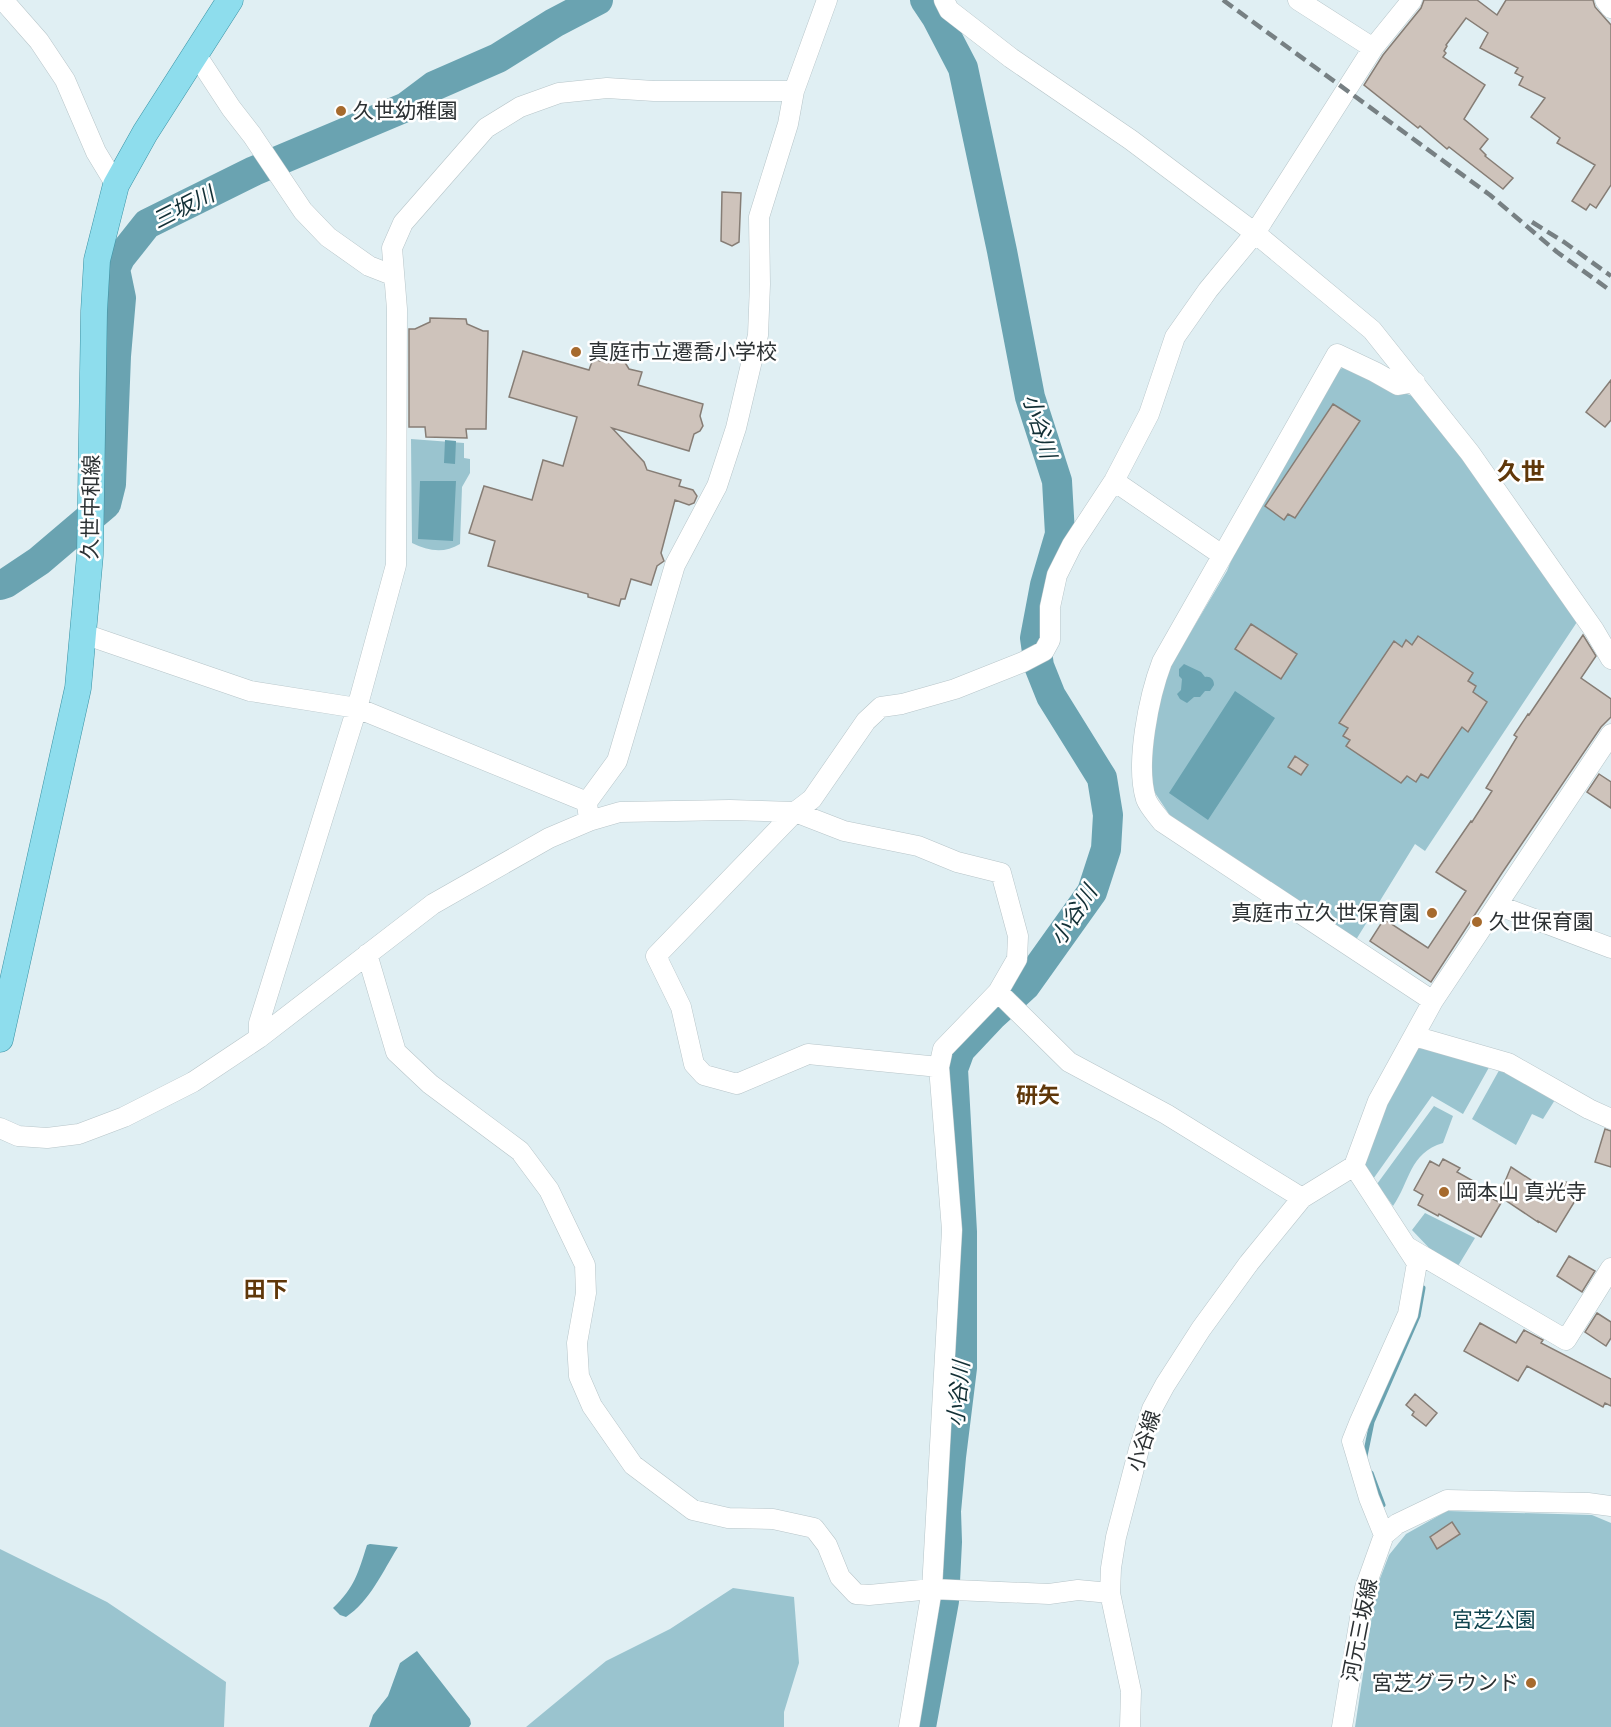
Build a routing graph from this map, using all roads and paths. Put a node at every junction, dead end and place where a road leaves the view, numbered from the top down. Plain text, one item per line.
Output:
1 (3, 0) edge
2 (230, 0) edge
3 (827, 0) edge
4 (944, 0) edge
5 (1298, 0) edge
6 (1412, 0) edge
7 (1605, 0) edge
8 (1611, 8) edge
9 (1373, 48) junction
10 (195, 53) junction
11 (794, 91) junction
12 (116, 185) junction
13 (1256, 233) junction
14 (392, 275) junction
15 (1415, 382) junction
16 (1114, 481) junction
17 (1222, 555) junction
18 (84, 634) junction
19 (1611, 659) edge
20 (357, 708) junction
21 (1611, 734) edge
22 (588, 812) junction
23 (795, 812) junction
24 (1497, 905) junction
25 (1611, 948) edge
26 (367, 954) junction
27 (998, 992) junction
28 (1433, 1001) junction
29 (1414, 1036) junction
30 (259, 1038) junction
31 (0, 1039) edge
32 (939, 1067) junction
33 (1611, 1119) edge
34 (0, 1128) edge
35 (1354, 1166) junction
36 (1302, 1198) junction
37 (1407, 1247) junction
38 (1611, 1268) edge
39 (1611, 1506) edge
40 (1384, 1535) junction
41 (932, 1589) junction
42 (1110, 1593) junction
43 (909, 1727) edge
44 (1130, 1727) edge
45 (1342, 1727) edge

1 - 12 street
2 - 10 main road, 久世中和線
3 - 11 street
4 - 13 street
5 - 9 street
6 - 9 street
7 - 8 street
9 - 13 street
10 - 12 main road, 久世中和線
10 - 14 street
11 - 14 street
11 - 22 street
12 - 18 main road, 久世中和線
13 - 15 street
13 - 16 street
14 - 20 street
15 - 17 street
15 - 19 street
16 - 17 street
16 - 23 street
17 - 28 street
18 - 20 street
18 - 31 main road, 久世中和線
20 - 22 street
20 - 30 street
21 - 24 street
22 - 23 street
22 - 26 street
23 - 27 street
23 - 32 street
24 - 25 street
24 - 28 street
26 - 30 street
26 - 41 street
27 - 32 street
27 - 36 street
28 - 29 street
29 - 33 street
29 - 35 street
30 - 34 street
32 - 41 street
35 - 36 street, 小谷線
35 - 37 street
36 - 42 street, 小谷線
37 - 38 street
37 - 40 street
39 - 40 street
40 - 45 street, 河元三坂線
41 - 42 street
41 - 43 street
42 - 44 street, 小谷線

